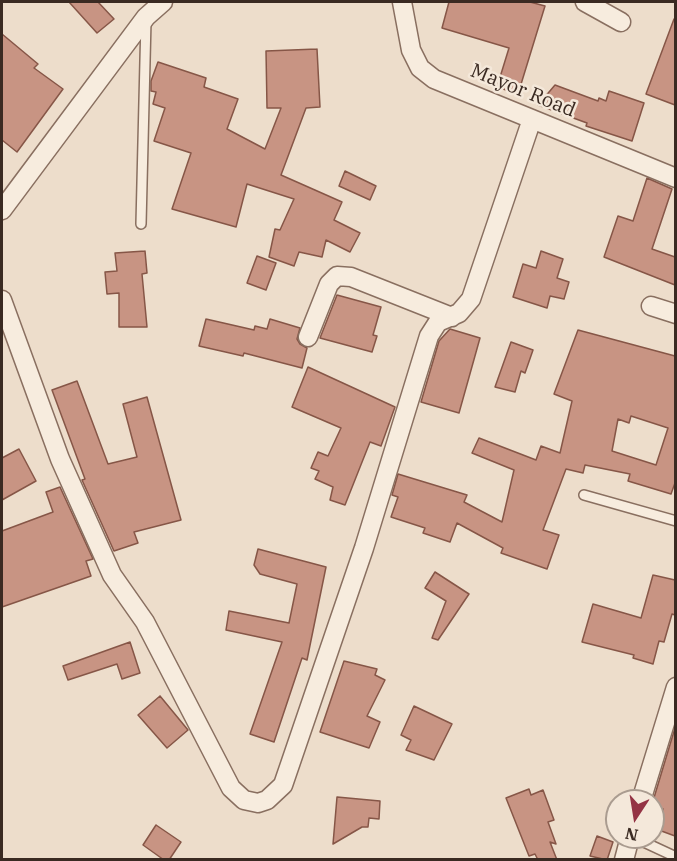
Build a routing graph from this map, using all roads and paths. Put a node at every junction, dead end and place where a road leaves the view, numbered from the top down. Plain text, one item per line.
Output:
1 (163, 2) edge
2 (402, 2) edge
3 (585, 2) edge
4 (146, 17) junction
5 (621, 22) dead end
6 (532, 119) junction
7 (675, 178) edge
8 (2, 210) edge
9 (141, 224) dead end
10 (2, 300) edge
11 (651, 306) dead end
12 (675, 314) edge
13 (452, 317) junction
14 (308, 337) dead end
15 (584, 495) dead end
16 (675, 521) edge
17 (675, 687) edge
18 (645, 789) edge
19 (658, 849) edge
20 (675, 857) edge

1 - 4 street
2 - 6 street, Mayor Road
3 - 5 street
4 - 8 street
4 - 9 lane
6 - 7 street, Mayor Road
6 - 13 street
10 - 13 street
11 - 12 street
13 - 14 street
15 - 16 lane
17 - 18 street
19 - 20 lane

